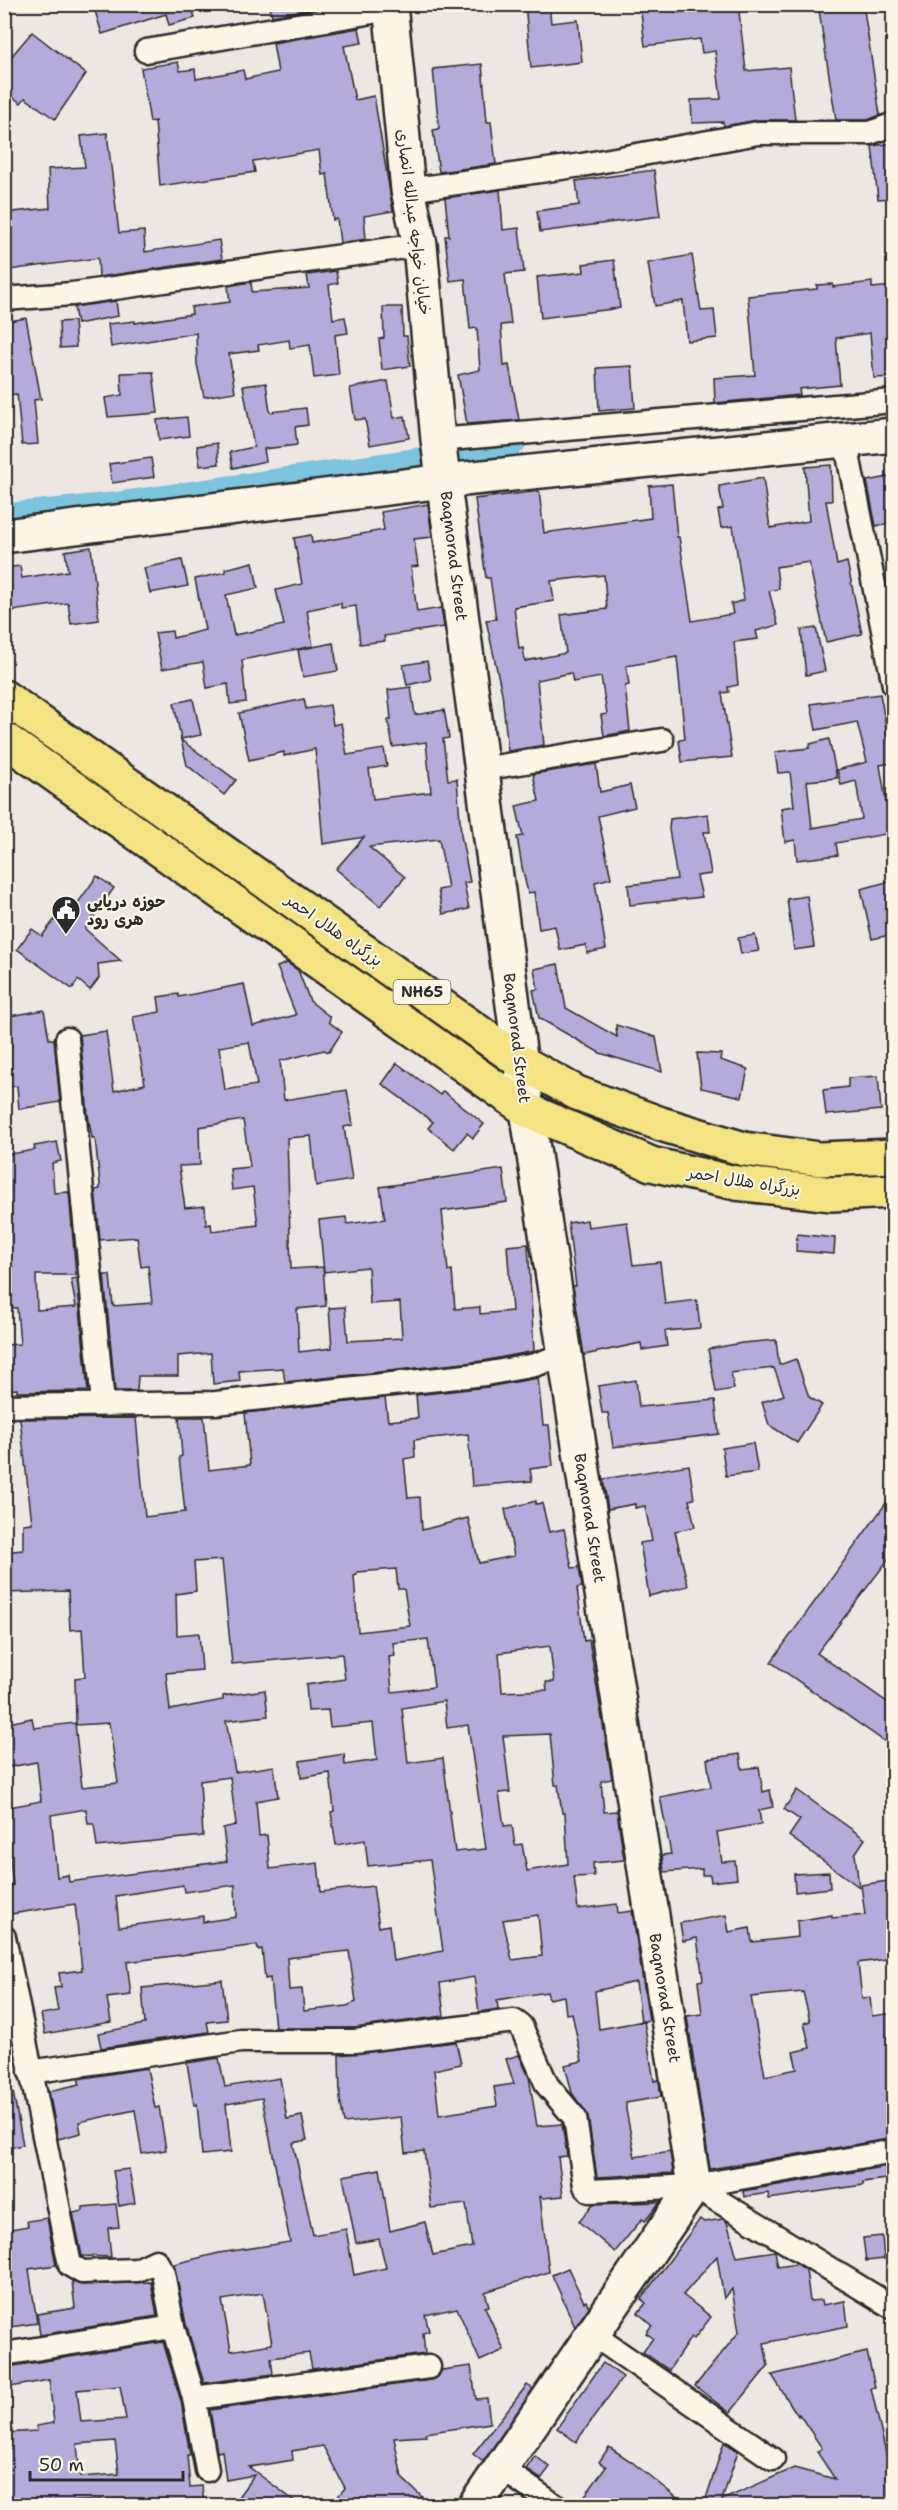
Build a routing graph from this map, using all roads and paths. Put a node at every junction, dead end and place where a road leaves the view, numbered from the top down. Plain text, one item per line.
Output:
1 (390, 7) edge
2 (146, 51) dead end
3 (894, 124) edge
4 (408, 190) junction
5 (420, 245) junction
6 (4, 299) edge
7 (894, 401) edge
8 (894, 435) edge
9 (845, 440) junction
10 (442, 462) junction
11 (4, 536) edge
12 (894, 685) edge
13 (4, 697) edge
14 (4, 739) edge
15 (662, 740) dead end
16 (482, 769) junction
17 (67, 1039) dead end
18 (521, 1062) junction
19 (527, 1110) junction
20 (894, 1156) edge
21 (894, 1191) edge
22 (565, 1353) junction
23 (103, 1402) junction
24 (4, 1406) edge
25 (4, 1937) edge
26 (30, 2072) junction
27 (894, 2151) edge
28 (694, 2186) junction
29 (894, 2308) edge
30 (173, 2327) junction
31 (592, 2334) junction
32 (4, 2354) edge
33 (429, 2367) dead end
34 (194, 2397) junction
35 (773, 2458) dead end
36 (501, 2468) junction
37 (207, 2470) dead end
38 (475, 2505) edge
39 (556, 2505) edge

1 - 2 street
1 - 4 street, خیابان خواجه عبدالله انصاری
3 - 4 street
4 - 5 street, خیابان خواجه عبدالله انصاری
5 - 6 street
5 - 10 street, خیابان خواجه عبدالله انصاری
7 - 10 street
8 - 9 street
9 - 10 street
9 - 12 street
10 - 11 street
10 - 16 street, Baqmorad Street
13 - 18 highway, بزرگراه هلال احمر / NH65
14 - 19 highway, بزرگراه هلال احمر / NH65
15 - 16 street
16 - 18 street, Baqmorad Street
17 - 23 street
18 - 19 street, Baqmorad Street
18 - 20 highway, بزرگراه هلال احمر / NH65
19 - 21 highway, بزرگراه هلال احمر / NH65
19 - 22 street, Baqmorad Street
22 - 23 street
22 - 28 street, Baqmorad Street
23 - 24 street
25 - 26 street
26 - 28 street
26 - 30 street
27 - 28 street
28 - 29 street
28 - 31 street
30 - 32 street
30 - 34 street
31 - 35 street
31 - 36 street
33 - 34 street
34 - 37 street
36 - 38 street
36 - 39 street

